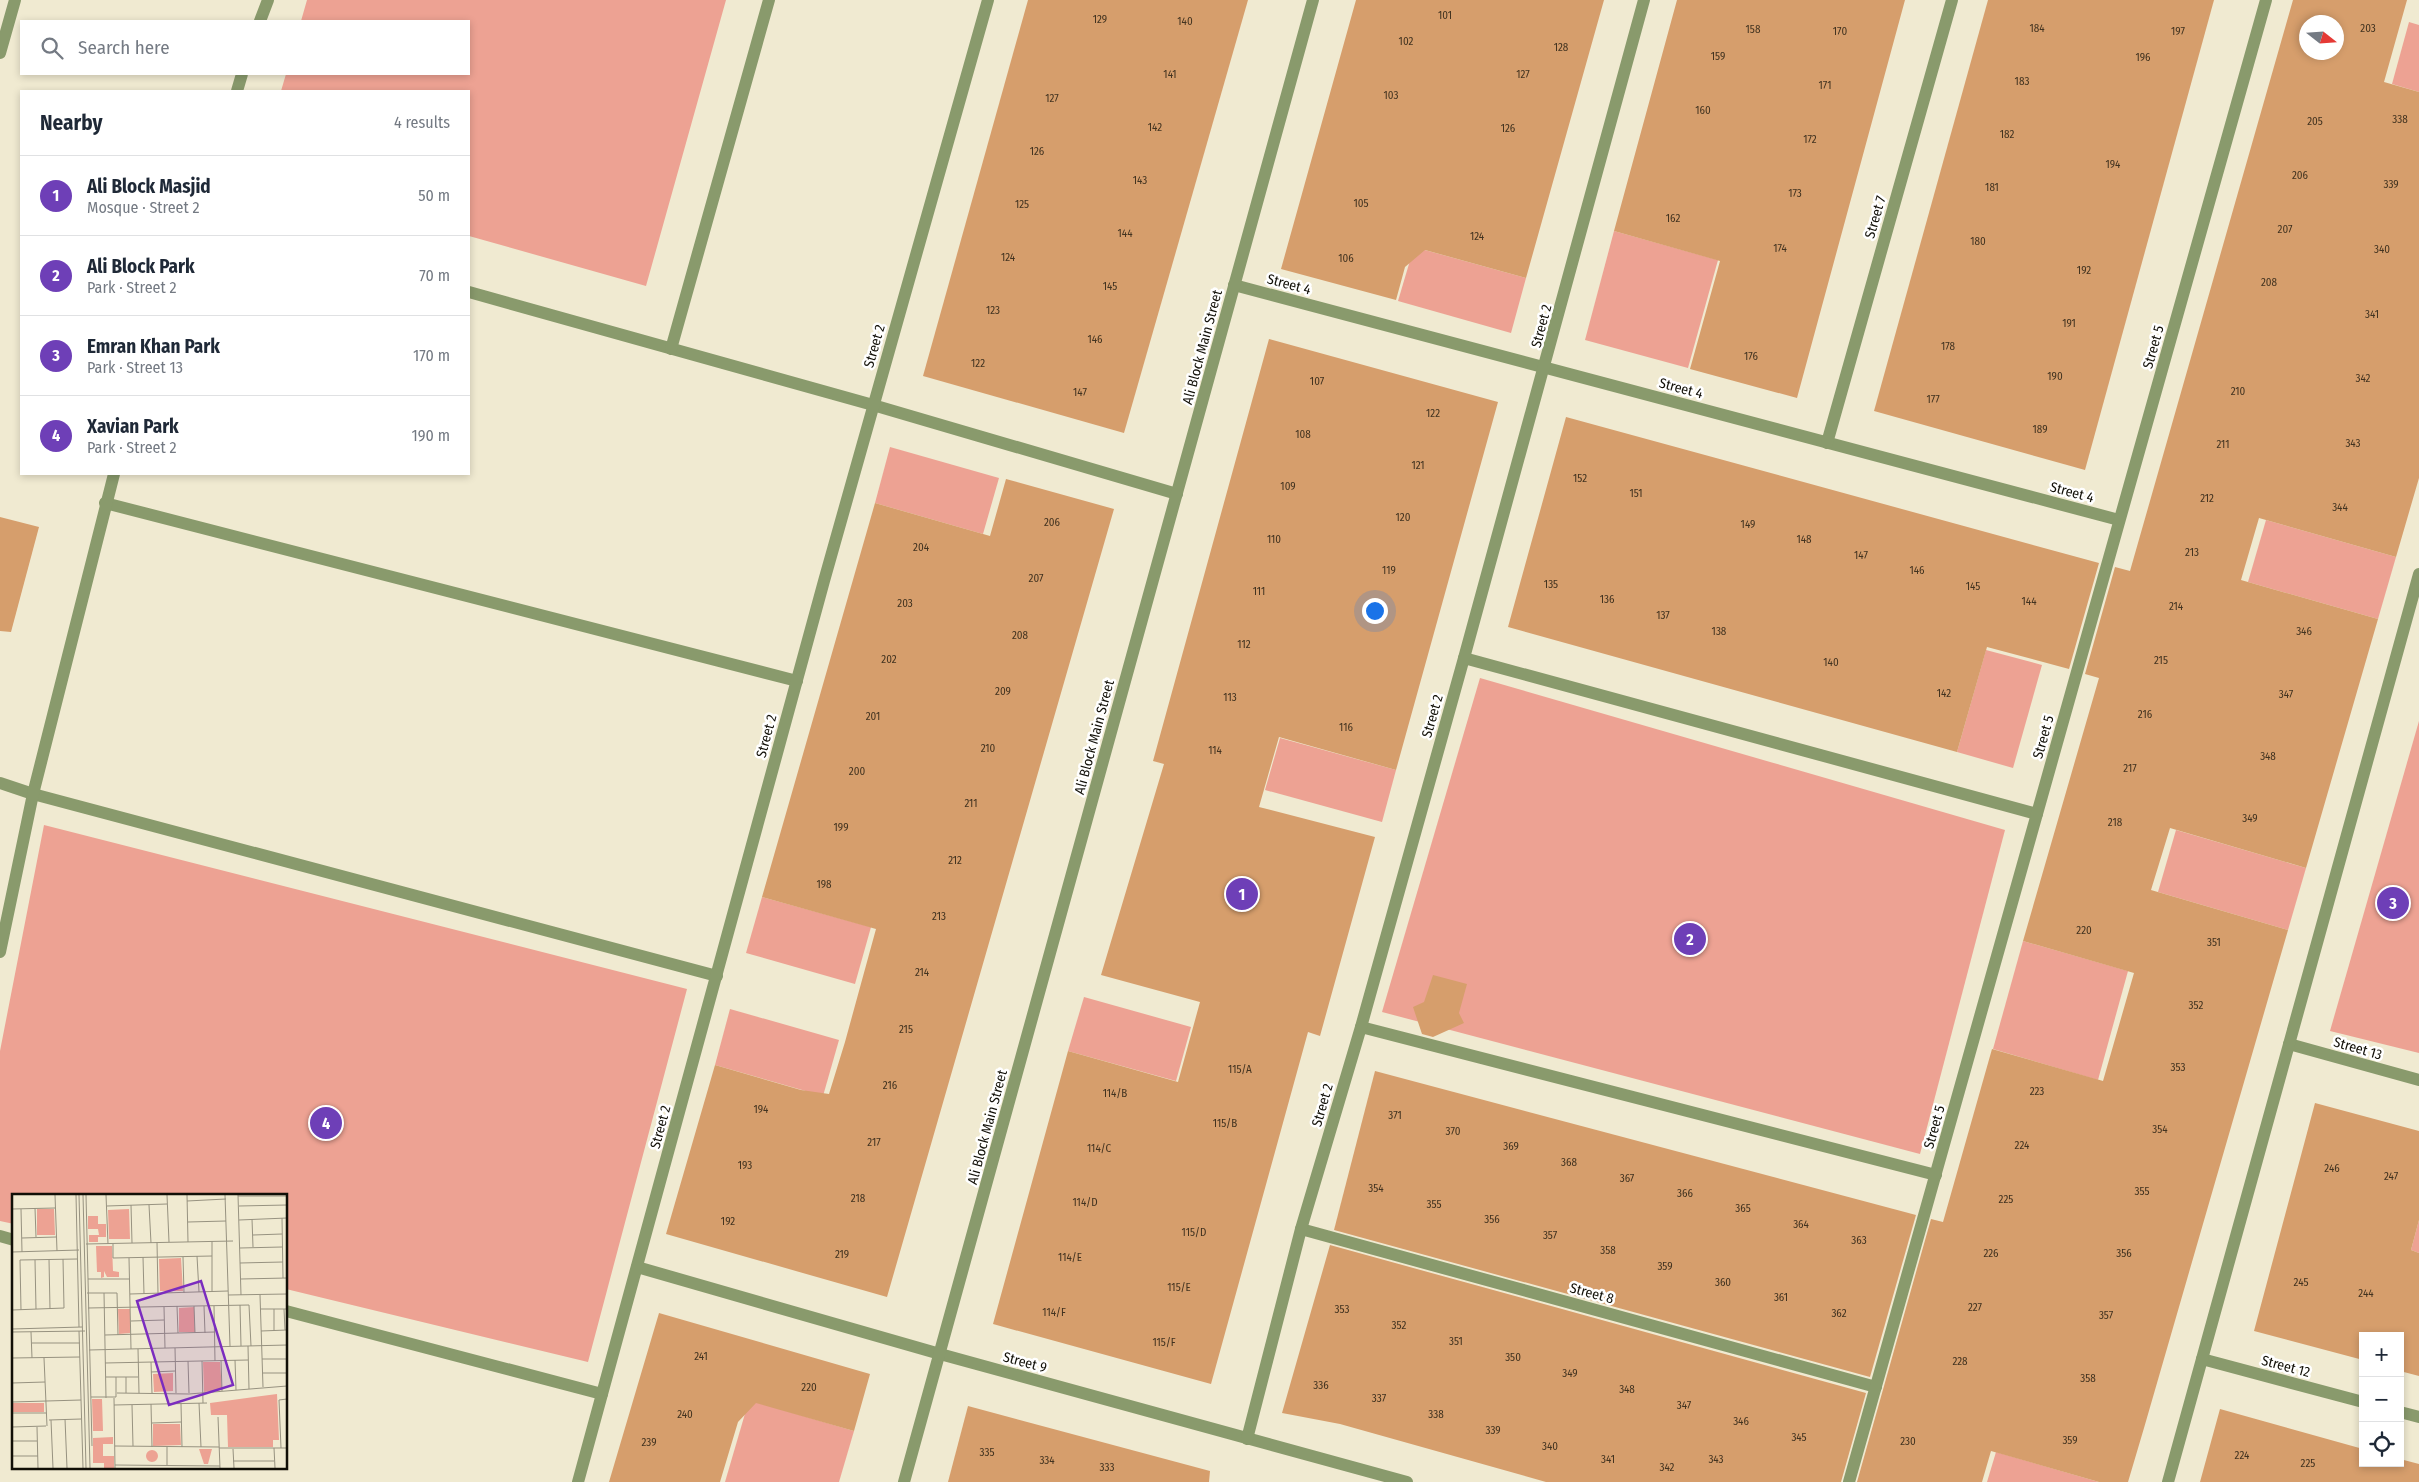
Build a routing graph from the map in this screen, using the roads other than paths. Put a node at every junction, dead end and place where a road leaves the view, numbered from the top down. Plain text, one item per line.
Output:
1 (15, 0) edge
2 (268, 0) edge
3 (769, 0) edge
4 (988, 0) edge
5 (1313, 0) edge
6 (1644, 0) edge
7 (1952, 0) edge
8 (2266, 0) edge
9 (260, 20) edge
10 (0, 53) edge
11 (242, 75) edge
12 (236, 90) edge
13 (1234, 285) junction
14 (470, 292) edge
15 (671, 349) junction
16 (1545, 367) junction
17 (873, 405) junction
18 (1827, 443) junction
19 (114, 475) edge
20 (1177, 494) junction
21 (105, 503) junction
22 (2119, 520) junction
23 (2419, 574) edge
24 (1464, 658) junction
25 (797, 681) junction
26 (0, 783) edge
27 (33, 794) junction
28 (2037, 814) junction
29 (0, 952) edge
30 (716, 976) junction
31 (1360, 1027) junction
32 (2289, 1044) junction
33 (2419, 1080) edge
34 (1936, 1175) junction
35 (1301, 1229) junction
36 (637, 1267) junction
37 (288, 1312) edge
38 (940, 1354) junction
39 (2202, 1359) junction
40 (1876, 1387) junction
41 (602, 1394) junction
42 (2359, 1401) edge
43 (2404, 1413) edge
44 (2419, 1417) edge
45 (1247, 1439) junction
46 (578, 1482) edge
47 (904, 1482) edge
48 (1408, 1482) edge
49 (1849, 1482) edge
50 (2168, 1482) edge

1 - 10 street
2 - 9 street
3 - 15 street
4 - 17 street, Street 2
5 - 13 street, Ali Block Main Street
6 - 16 street, Street 2
7 - 18 street, Street 7
8 - 22 street, Street 5
11 - 12 street
13 - 16 street, Street 4
13 - 20 street, Ali Block Main Street
14 - 15 street
15 - 17 street
16 - 18 street, Street 4
16 - 24 street, Street 2
17 - 20 street
17 - 25 street, Street 2
18 - 22 street, Street 4
19 - 21 street
20 - 38 street, Ali Block Main Street
21 - 25 street
21 - 27 street
22 - 28 street, Street 5
23 - 32 street
24 - 28 street
24 - 31 street, Street 2
25 - 30 street, Street 2
26 - 27 street
27 - 29 street
27 - 30 street
28 - 34 street, Street 5
30 - 36 street, Street 2
31 - 34 street
31 - 35 street, Street 2
32 - 33 street, Street 13
32 - 39 street
34 - 40 street, Street 5
35 - 40 street, Street 8
35 - 45 street, Street 2
36 - 38 street, Street 9
36 - 41 street, Street 2
37 - 41 street
38 - 45 street, Street 9
38 - 47 street, Ali Block Main Street
39 - 42 street, Street 12
39 - 50 street
40 - 49 street, Street 5
41 - 46 street, Street 2
43 - 44 street
45 - 48 street, Street 9

